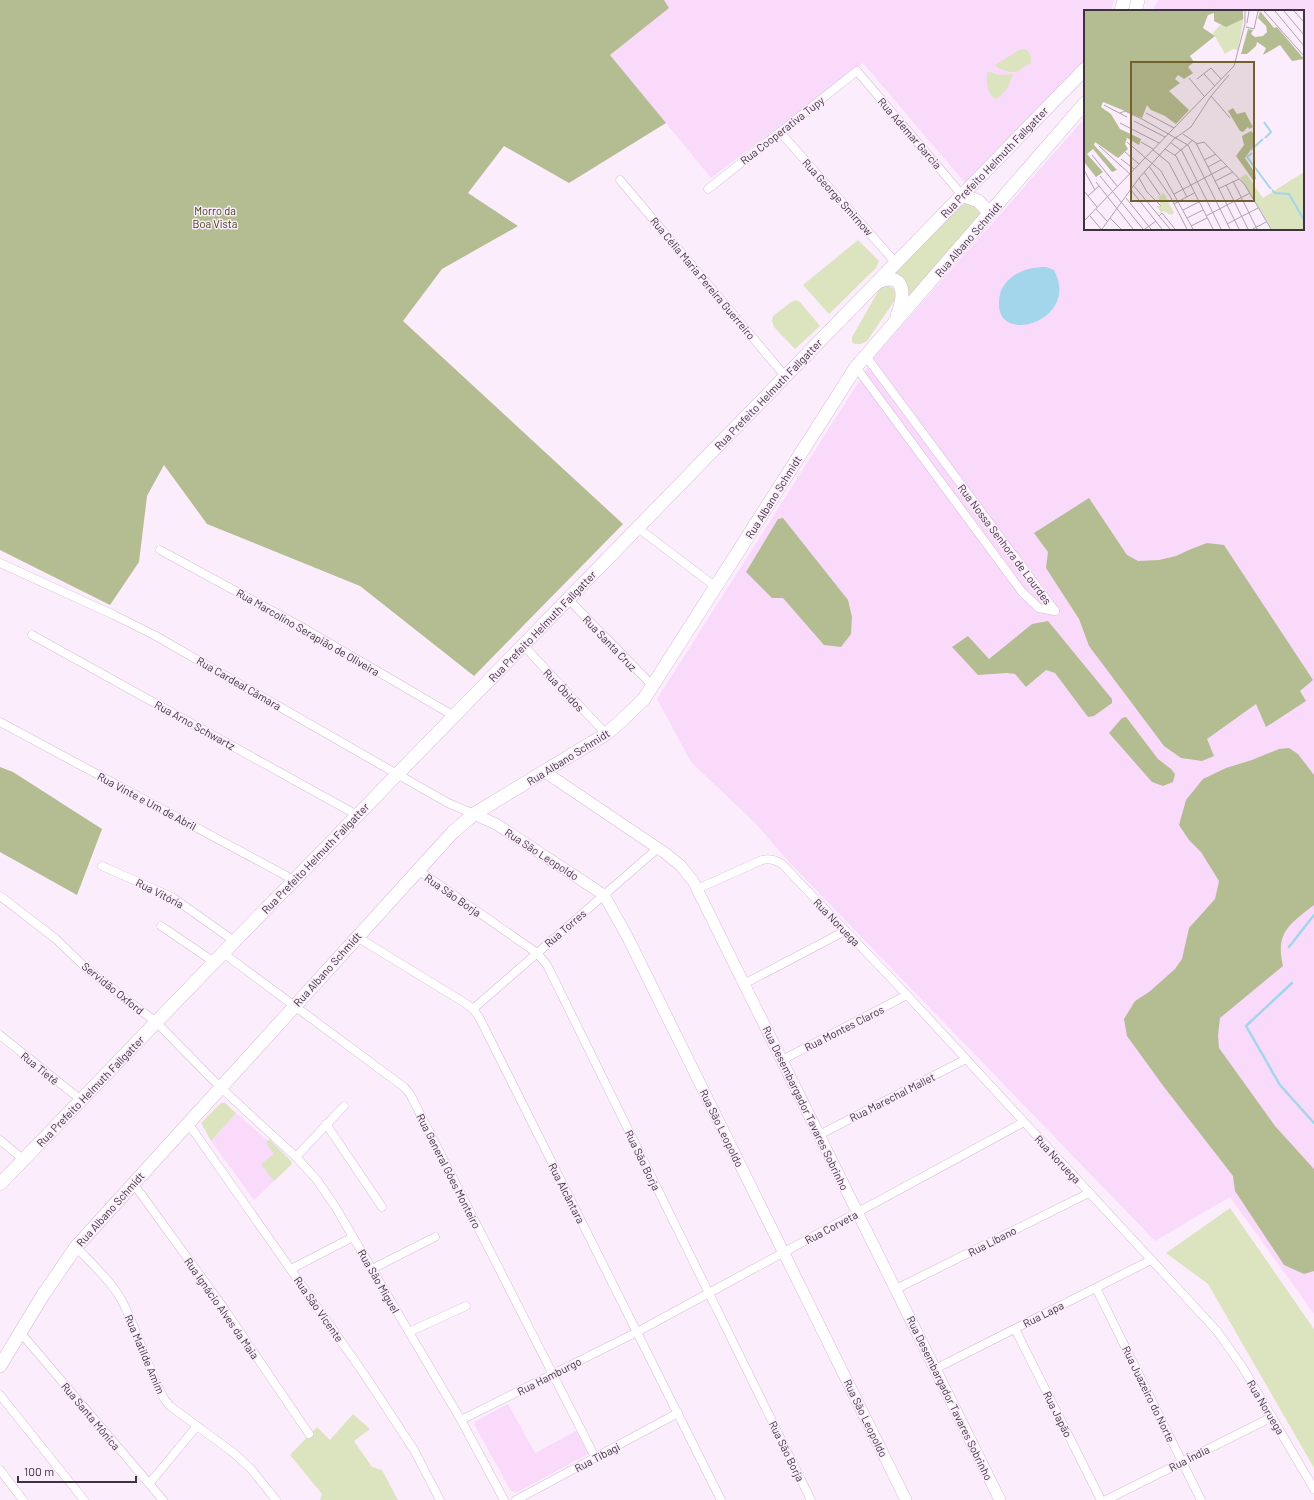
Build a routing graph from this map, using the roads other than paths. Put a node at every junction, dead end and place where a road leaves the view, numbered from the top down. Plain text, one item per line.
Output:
1 (1124, 0) edge
2 (1138, 0) edge
3 (1121, 10) edge
4 (1135, 10) edge
5 (1084, 70) edge
6 (857, 72) joint
7 (1084, 104) edge
8 (780, 132) junction
9 (620, 180) dead end
10 (708, 189) dead end
11 (962, 195) junction
12 (990, 213) junction
13 (896, 263) junction
14 (876, 283) junction
15 (890, 328) junction
16 (865, 355) junction
17 (856, 367) junction
18 (785, 376) junction
19 (638, 528) junction
20 (993, 528) junction
21 (981, 537) junction
22 (160, 550) dead end
23 (0, 563) edge
24 (716, 587) junction
25 (568, 599) junction
26 (32, 636) dead end
27 (523, 645) junction
28 (653, 686) junction
29 (454, 716) junction
30 (0, 722) edge
31 (606, 734) junction
32 (545, 772) junction
33 (397, 774) junction
34 (474, 814) junction
35 (357, 815) junction
36 (658, 848) junction
37 (102, 866) dead end
38 (418, 870) junction
39 (294, 880) junction
40 (697, 889) junction
41 (604, 894) junction
42 (0, 896) edge
43 (161, 926) dead end
44 (845, 931) junction
45 (357, 937) junction
46 (234, 941) junction
47 (537, 953) junction
48 (219, 957) junction
49 (744, 984) junction
50 (907, 995) junction
51 (295, 1005) junction
52 (473, 1009) junction
53 (156, 1022) junction
54 (0, 1035) edge
55 (966, 1059) junction
56 (782, 1060) junction
57 (220, 1087) junction
58 (81, 1100) junction
59 (344, 1106) dead end
60 (1024, 1122) junction
61 (188, 1123) junction
62 (326, 1124) junction
63 (819, 1135) junction
64 (0, 1140) edge
65 (296, 1157) junction
66 (24, 1160) junction
67 (133, 1183) junction
68 (0, 1184) edge
69 (1089, 1192) junction
70 (382, 1207) dead end
71 (858, 1213) junction
72 (353, 1237) junction
73 (435, 1237) dead end
74 (76, 1247) junction
75 (784, 1253) junction
76 (1152, 1260) junction
77 (291, 1268) junction
78 (372, 1268) junction
79 (1096, 1288) junction
80 (896, 1289) junction
81 (709, 1293) junction
82 (466, 1306) dead end
83 (1015, 1329) junction
84 (20, 1332) junction
85 (409, 1332) junction
86 (637, 1332) junction
87 (0, 1366) edge
88 (935, 1369) junction
89 (553, 1374) junction
90 (0, 1395) edge
91 (678, 1414) junction
92 (1272, 1417) junction
93 (461, 1420) junction
94 (197, 1426) junction
95 (309, 1434) dead end
96 (596, 1457) junction
97 (1182, 1462) junction
98 (0, 1470) edge
99 (150, 1484) junction
100 (1314, 1489) edge
101 (23, 1500) edge
102 (84, 1500) edge
103 (163, 1500) edge
104 (276, 1500) edge
105 (440, 1500) edge
106 (504, 1500) edge
107 (516, 1500) edge
108 (721, 1500) edge
109 (811, 1500) edge
110 (906, 1500) edge
111 (1000, 1500) edge
112 (1101, 1500) edge
113 (1106, 1500) edge
114 (1202, 1500) edge

1 - 3 main road
2 - 4 main road
5 - 11 main road, Rua Prefeito Helmuth Fallgatter
6 - 8 street, Rua Cooperativa Tupy
6 - 11 street, Rua Ademar Garcia
7 - 12 main road, Rua Albano Schmidt
8 - 10 street, Rua Cooperativa Tupy
8 - 13 street, Rua George Smirnow
9 - 18 street, Rua Célia Maria Pereira Guerreiro
11 - 12 main road
11 - 13 main road, Rua Prefeito Helmuth Fallgatter
12 - 15 main road, Rua Albano Schmidt
13 - 14 main road, Rua Prefeito Helmuth Fallgatter
14 - 15 main road
14 - 18 main road, Rua Prefeito Helmuth Fallgatter
15 - 16 main road, Rua Albano Schmidt
16 - 17 main road, Rua Albano Schmidt
16 - 20 street, Rua Nossa Senhora de Lourdes
17 - 21 street, Rua Nossa Senhora de Lourdes
17 - 24 main road, Rua Albano Schmidt
18 - 19 main road, Rua Prefeito Helmuth Fallgatter
19 - 24 street
19 - 25 main road, Rua Prefeito Helmuth Fallgatter
20 - 21 street
20 - 21 street, Rua Nossa Senhora de Lourdes
22 - 29 street, Rua Marcolino Serapião de Oliveira
23 - 33 street, Rua Cardeal Câmara
24 - 28 main road, Rua Albano Schmidt
25 - 27 main road, Rua Prefeito Helmuth Fallgatter
25 - 28 street, Rua Santa Cruz
26 - 35 street, Rua Arno Schwartz
27 - 29 main road, Rua Prefeito Helmuth Fallgatter
27 - 31 street, Rua Óbidos
28 - 31 main road, Rua Albano Schmidt
29 - 33 main road, Rua Prefeito Helmuth Fallgatter
30 - 39 street, Rua Vinte e Um de Abril
31 - 32 main road, Rua Albano Schmidt
32 - 34 main road, Rua Albano Schmidt
32 - 36 street, Rua Desembargador Tavares Sobrinho
33 - 34 street, Rua Cardeal Câmara
33 - 35 main road, Rua Prefeito Helmuth Fallgatter
34 - 38 main road, Rua Albano Schmidt
34 - 41 street, Rua São Leopoldo
35 - 39 main road, Rua Prefeito Helmuth Fallgatter
36 - 40 street, Rua Desembargador Tavares Sobrinho
36 - 41 street, Rua Torres
37 - 46 street, Rua Vitória
38 - 45 main road, Rua Albano Schmidt
38 - 47 street, Rua São Borja
39 - 46 main road, Rua Prefeito Helmuth Fallgatter
40 - 44 street, Rua Noruega
40 - 49 street, Rua Desembargador Tavares Sobrinho
41 - 47 street, Rua Torres
41 - 75 street, Rua São Leopoldo
42 - 53 street, Servidão Oxford
43 - 48 street, Rua General Góes Monteiro
44 - 49 street
44 - 50 street, Rua Noruega
45 - 51 main road, Rua Albano Schmidt
45 - 52 street, Rua Alcântara
46 - 48 main road, Rua Prefeito Helmuth Fallgatter
47 - 52 street, Rua Torres
47 - 81 street, Rua São Borja
48 - 51 street, Rua General Góes Monteiro
48 - 53 main road, Rua Prefeito Helmuth Fallgatter
49 - 56 street, Rua Desembargador Tavares Sobrinho
50 - 55 street, Rua Noruega
50 - 56 street, Rua Montes Claros
51 - 57 main road, Rua Albano Schmidt
51 - 89 street, Rua General Góes Monteiro
52 - 86 street, Rua Alcântara
53 - 57 street, Servidão Oxford
53 - 58 main road, Rua Prefeito Helmuth Fallgatter
54 - 58 street, Rua Tietê
55 - 60 street, Rua Noruega
55 - 63 street, Rua Marechal Mallet
56 - 63 street, Rua Desembargador Tavares Sobrinho
57 - 61 main road, Rua Albano Schmidt
57 - 65 street, Rua São Miguel
58 - 66 main road, Rua Prefeito Helmuth Fallgatter
59 - 62 street
60 - 69 street, Rua Noruega
60 - 71 street, Rua Corveta
61 - 67 main road, Rua Albano Schmidt
61 - 77 street, Rua São Vicente
62 - 65 street
62 - 70 street
63 - 71 street, Rua Desembargador Tavares Sobrinho
64 - 66 street
65 - 72 street, Rua São Miguel
66 - 68 main road, Rua Prefeito Helmuth Fallgatter
67 - 74 main road, Rua Albano Schmidt
67 - 95 street, Rua Ignácio Alves da Maia
69 - 76 street, Rua Noruega
69 - 80 street, Rua Líbano
71 - 75 street, Rua Corveta
71 - 80 street, Rua Desembargador Tavares Sobrinho
72 - 77 street
72 - 78 street, Rua São Miguel
73 - 78 street
74 - 84 main road, Rua Albano Schmidt
74 - 94 street, Rua Matilde Amim
75 - 81 street, Rua Corveta
75 - 110 street, Rua São Leopoldo
76 - 79 street, Rua Lapa
76 - 92 street, Rua Noruega
77 - 105 street, Rua São Vicente
78 - 85 street, Rua São Miguel
79 - 83 street, Rua Lapa
79 - 97 street, Rua Juazeiro do Norte
80 - 88 street, Rua Desembargador Tavares Sobrinho
81 - 86 street, Rua Corveta
81 - 109 street, Rua São Borja
82 - 85 street
83 - 88 street, Rua Lapa
83 - 112 street, Rua Japão
84 - 87 main road, Rua Albano Schmidt
84 - 99 street, Rua Santa Mônica
85 - 93 street, Rua São Miguel
86 - 89 street, Rua Hamburgo
86 - 91 street, Rua Alcântara
88 - 111 street, Rua Desembargador Tavares Sobrinho
89 - 93 street, Rua Hamburgo
89 - 96 street, Rua General Góes Monteiro
90 - 102 street
91 - 96 street, Rua Tibagi
91 - 108 street, Rua Alcântara
92 - 97 street, Rua Índia
92 - 100 street, Rua Noruega
93 - 106 street, Rua São Miguel
94 - 99 street
94 - 104 street, Rua Matilde Amim
96 - 107 street, Rua Tibagi
97 - 113 street, Rua Índia
97 - 114 street, Rua Juazeiro do Norte
98 - 101 street
99 - 103 street, Rua Santa Mônica

